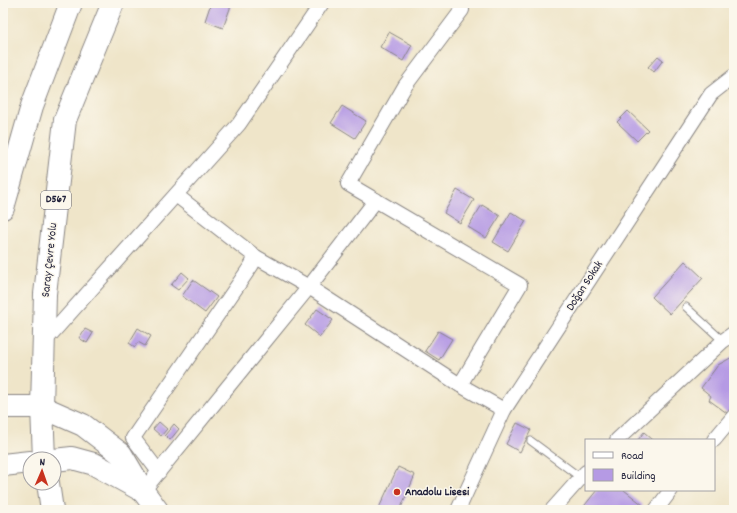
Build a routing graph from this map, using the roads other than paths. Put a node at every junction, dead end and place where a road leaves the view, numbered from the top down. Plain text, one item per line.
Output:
1 (71, 3) edge
2 (113, 3) edge
3 (322, 3) edge
4 (462, 10) dead end
5 (734, 76) edge
6 (176, 195) junction
7 (376, 200) junction
8 (3, 208) edge
9 (256, 257) junction
10 (309, 287) junction
11 (686, 307) dead end
12 (734, 332) edge
13 (723, 341) junction
14 (44, 342) junction
15 (460, 385) junction
16 (3, 407) edge
17 (42, 407) junction
18 (504, 410) junction
19 (734, 416) edge
20 (618, 439) edge
21 (715, 439) edge
22 (531, 441) dead end
23 (44, 451) edge
24 (62, 459) edge
25 (22, 463) edge
26 (3, 465) edge
27 (159, 472) junction
28 (583, 475) edge
29 (49, 491) edge
30 (143, 491) junction
31 (671, 491) edge
32 (52, 510) edge
33 (157, 510) edge
34 (458, 510) edge
35 (552, 510) edge
36 (656, 510) edge

1 - 8 main road
2 - 14 main road, Saray Çevre Yolu / D567
3 - 6 street
4 - 7 street
5 - 18 street, Doğan Sokak
6 - 9 street
6 - 14 street
7 - 10 street
7 - 15 street
9 - 10 street
9 - 27 street
10 - 15 street
10 - 27 street
11 - 13 lane
12 - 13 street
13 - 20 street
14 - 17 main road, Saray Çevre Yolu / D567
15 - 18 street
16 - 17 main road
17 - 23 main road, D567
17 - 30 main road
18 - 34 street, Doğan Sokak
19 - 21 street
22 - 28 lane
24 - 30 main road
25 - 26 main road
27 - 30 street
28 - 35 street
29 - 32 main road
30 - 33 main road
31 - 36 street

